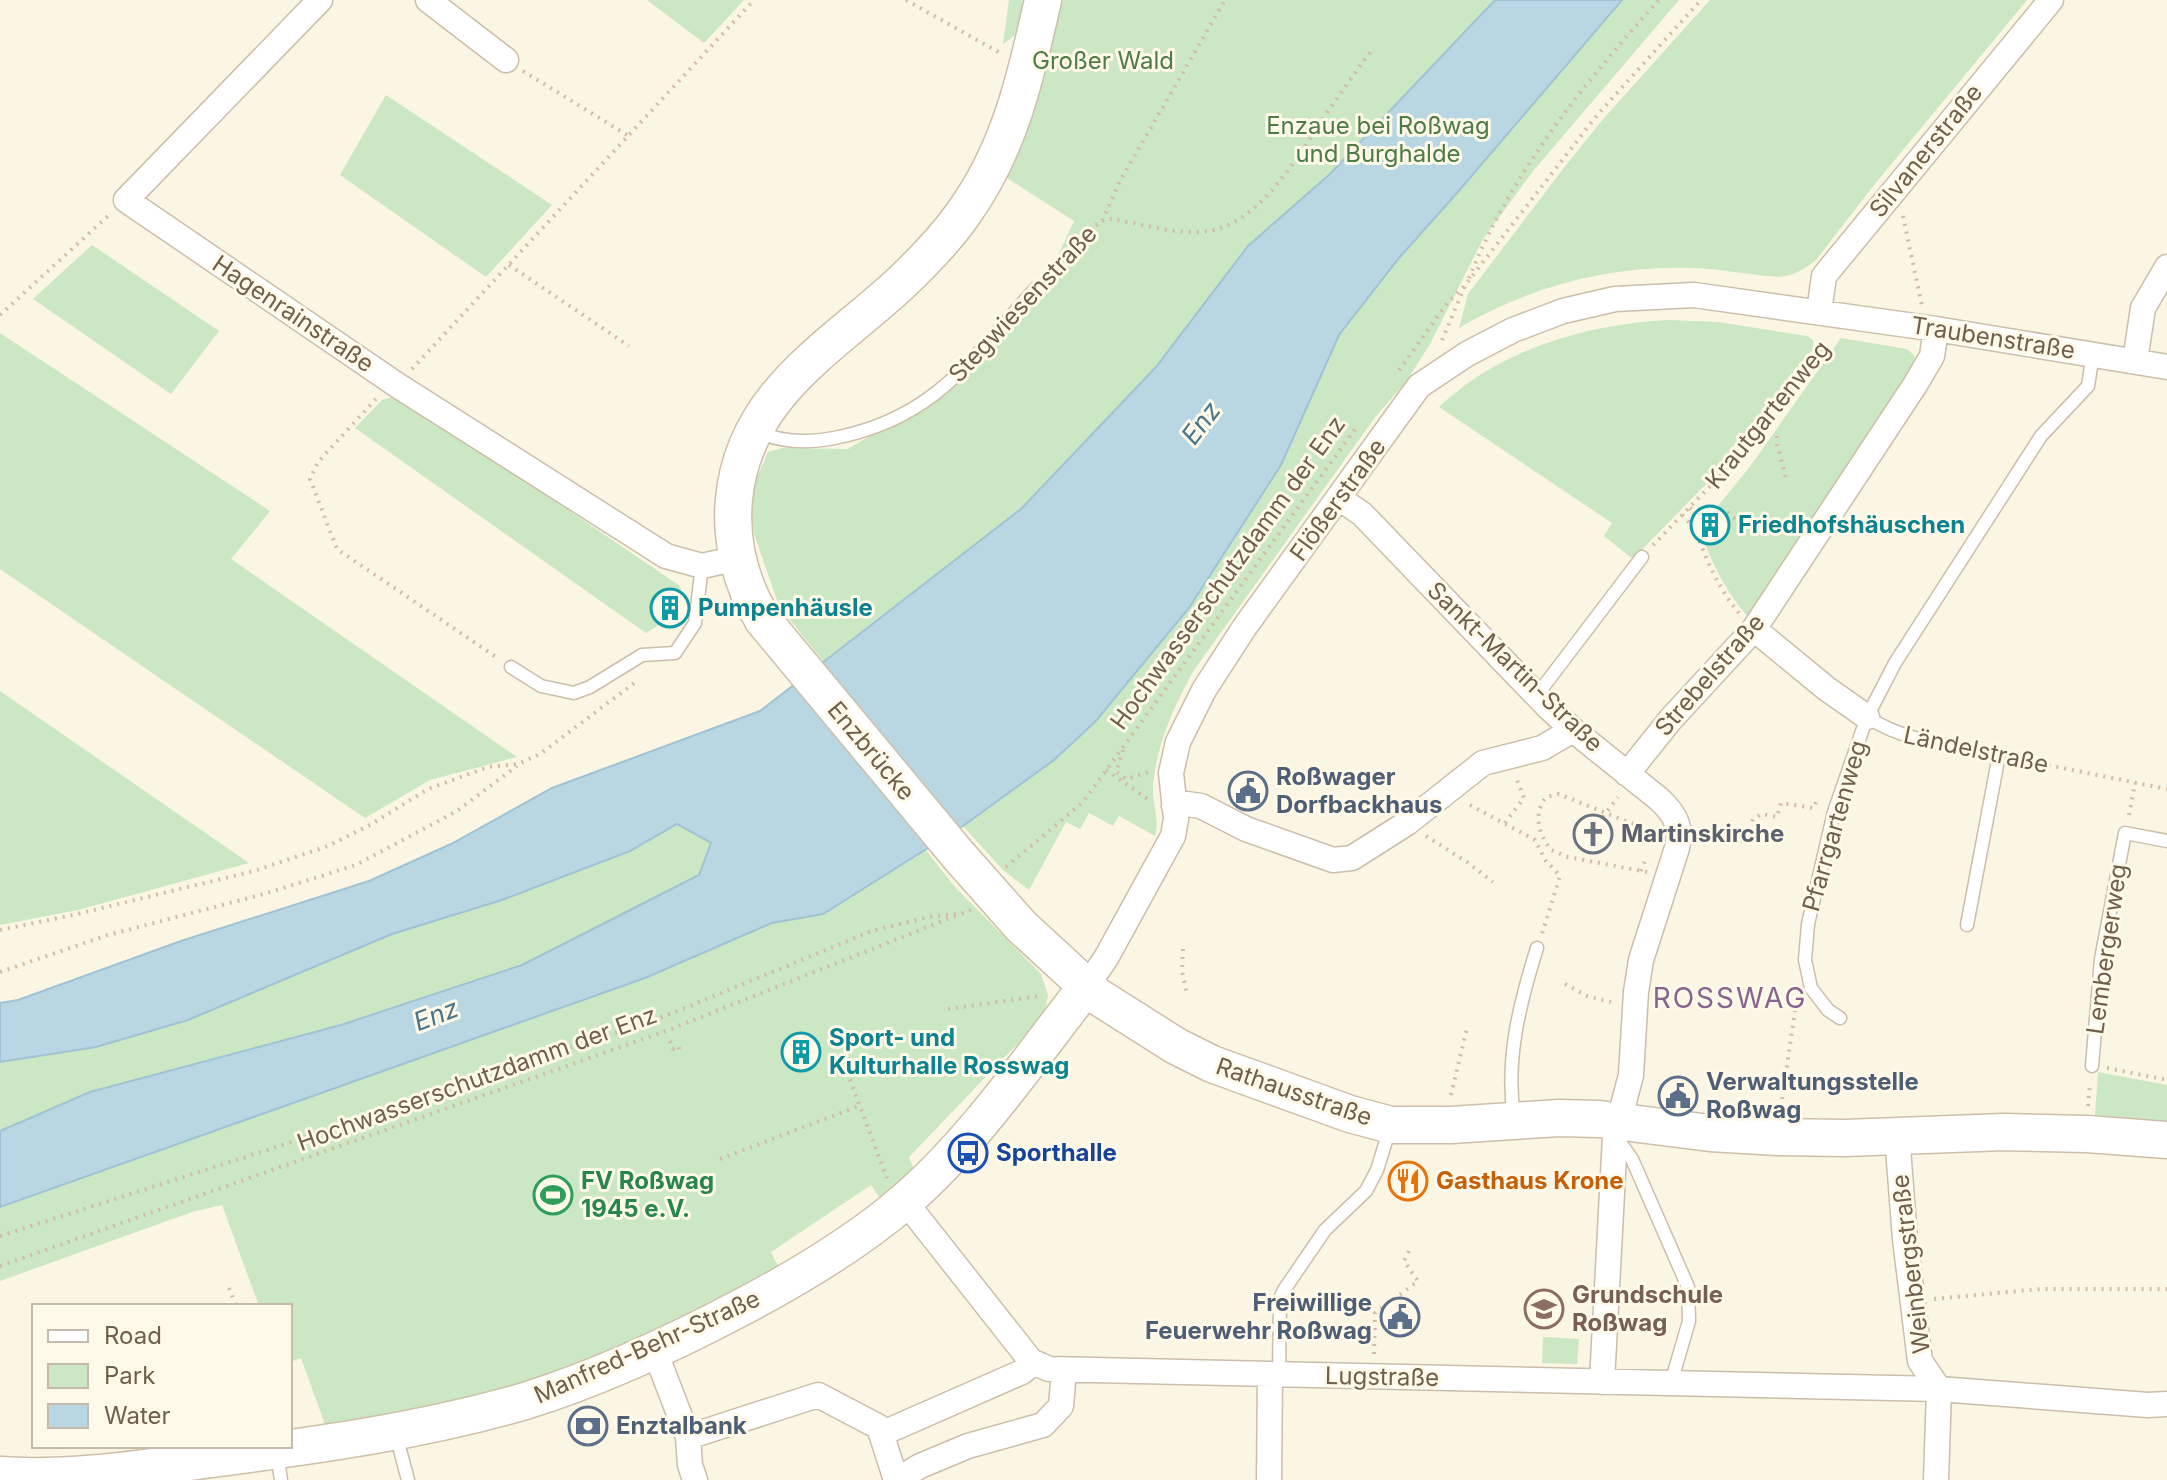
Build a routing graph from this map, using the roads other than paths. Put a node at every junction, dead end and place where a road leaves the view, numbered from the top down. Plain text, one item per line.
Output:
1 (320, 0) edge
2 (428, 0) edge
3 (1043, 0) edge
4 (2051, 0) edge
5 (506, 60) road end
6 (2167, 267) edge
7 (1036, 288) road end
8 (1827, 313) junction
9 (1928, 328) junction
10 (2093, 354) junction
11 (2135, 361) junction
12 (2167, 367) edge
13 (754, 429) junction
14 (1339, 498) junction
15 (1642, 557) road end
16 (738, 558) junction
17 (702, 566) junction
18 (1750, 625) junction
19 (511, 667) road end
20 (1537, 695) junction
21 (1867, 717) junction
22 (1573, 730) junction
23 (1627, 774) junction
24 (1164, 805) junction
25 (2167, 841) edge
26 (1967, 925) dead end
27 (1537, 948) road end
28 (1086, 987) junction
29 (1840, 1018) dead end
30 (2092, 1066) road end
31 (1514, 1120) junction
32 (1391, 1125) junction
33 (1617, 1128) junction
34 (1897, 1135) junction
35 (2167, 1140) edge
36 (898, 1192) junction
37 (654, 1349) junction
38 (1033, 1363) junction
39 (1064, 1370) junction
40 (1274, 1374) junction
41 (1602, 1382) junction
42 (1671, 1383) junction
43 (1939, 1389) junction
44 (2167, 1404) edge
45 (396, 1432) junction
46 (881, 1434) junction
47 (688, 1437) junction
48 (279, 1465) edge
49 (0, 1475) edge
50 (408, 1480) edge
51 (695, 1480) edge
52 (897, 1480) edge
53 (1269, 1480) edge
54 (1936, 1480) edge

1 - 17 street, Hagenrainstraße
2 - 5 street
3 - 13 street
4 - 8 street, Silvanerstraße
6 - 11 street
7 - 13 lane, Stegwiesenstraße
8 - 9 street, Traubenstraße
8 - 14 street, Flößerstraße
9 - 10 street, Traubenstraße
9 - 18 street, Strebelstraße
10 - 11 street, Traubenstraße
10 - 21 lane, Pfarrgartenweg
11 - 12 street, Traubenstraße
13 - 16 street, Enzbrücke
14 - 20 street, Sankt-Martin-Straße
14 - 24 street, Flößerstraße
15 - 20 lane
16 - 17 street, Hagenrainstraße
16 - 28 street, Enzbrücke
17 - 19 lane
18 - 21 street, Ländelstraße
18 - 23 street, Strebelstraße
20 - 22 street, Sankt-Martin-Straße
21 - 26 lane, Ländelstraße
21 - 29 lane, Pfarrgartenweg
22 - 23 street, Sankt-Martin-Straße
22 - 24 street
23 - 33 street, Sankt-Martin-Straße
24 - 28 street, Flößerstraße
25 - 30 lane, Lembergerweg
27 - 31 lane
28 - 32 street, Rathausstraße
28 - 36 street, Manfred-Behr-Straße
31 - 32 street, Rathausstraße
31 - 33 street, Rathausstraße
32 - 40 lane
33 - 34 street, Rathausstraße
33 - 41 street, Sankt-Martin-Straße
33 - 42 lane
34 - 35 street, Rathausstraße
34 - 43 street, Weinbergstraße
36 - 37 street, Manfred-Behr-Straße
36 - 38 street
37 - 45 street, Manfred-Behr-Straße
37 - 47 street
38 - 39 street, Lugstraße
38 - 46 street
39 - 40 street, Lugstraße
39 - 52 street
40 - 41 street, Lugstraße
40 - 53 street
41 - 42 street, Lugstraße
42 - 43 street, Lugstraße
43 - 44 street, Lugstraße
43 - 54 street
45 - 48 street, Manfred-Behr-Straße
45 - 50 lane
46 - 47 street
46 - 52 street
47 - 51 street
48 - 49 street, Manfred-Behr-Straße

